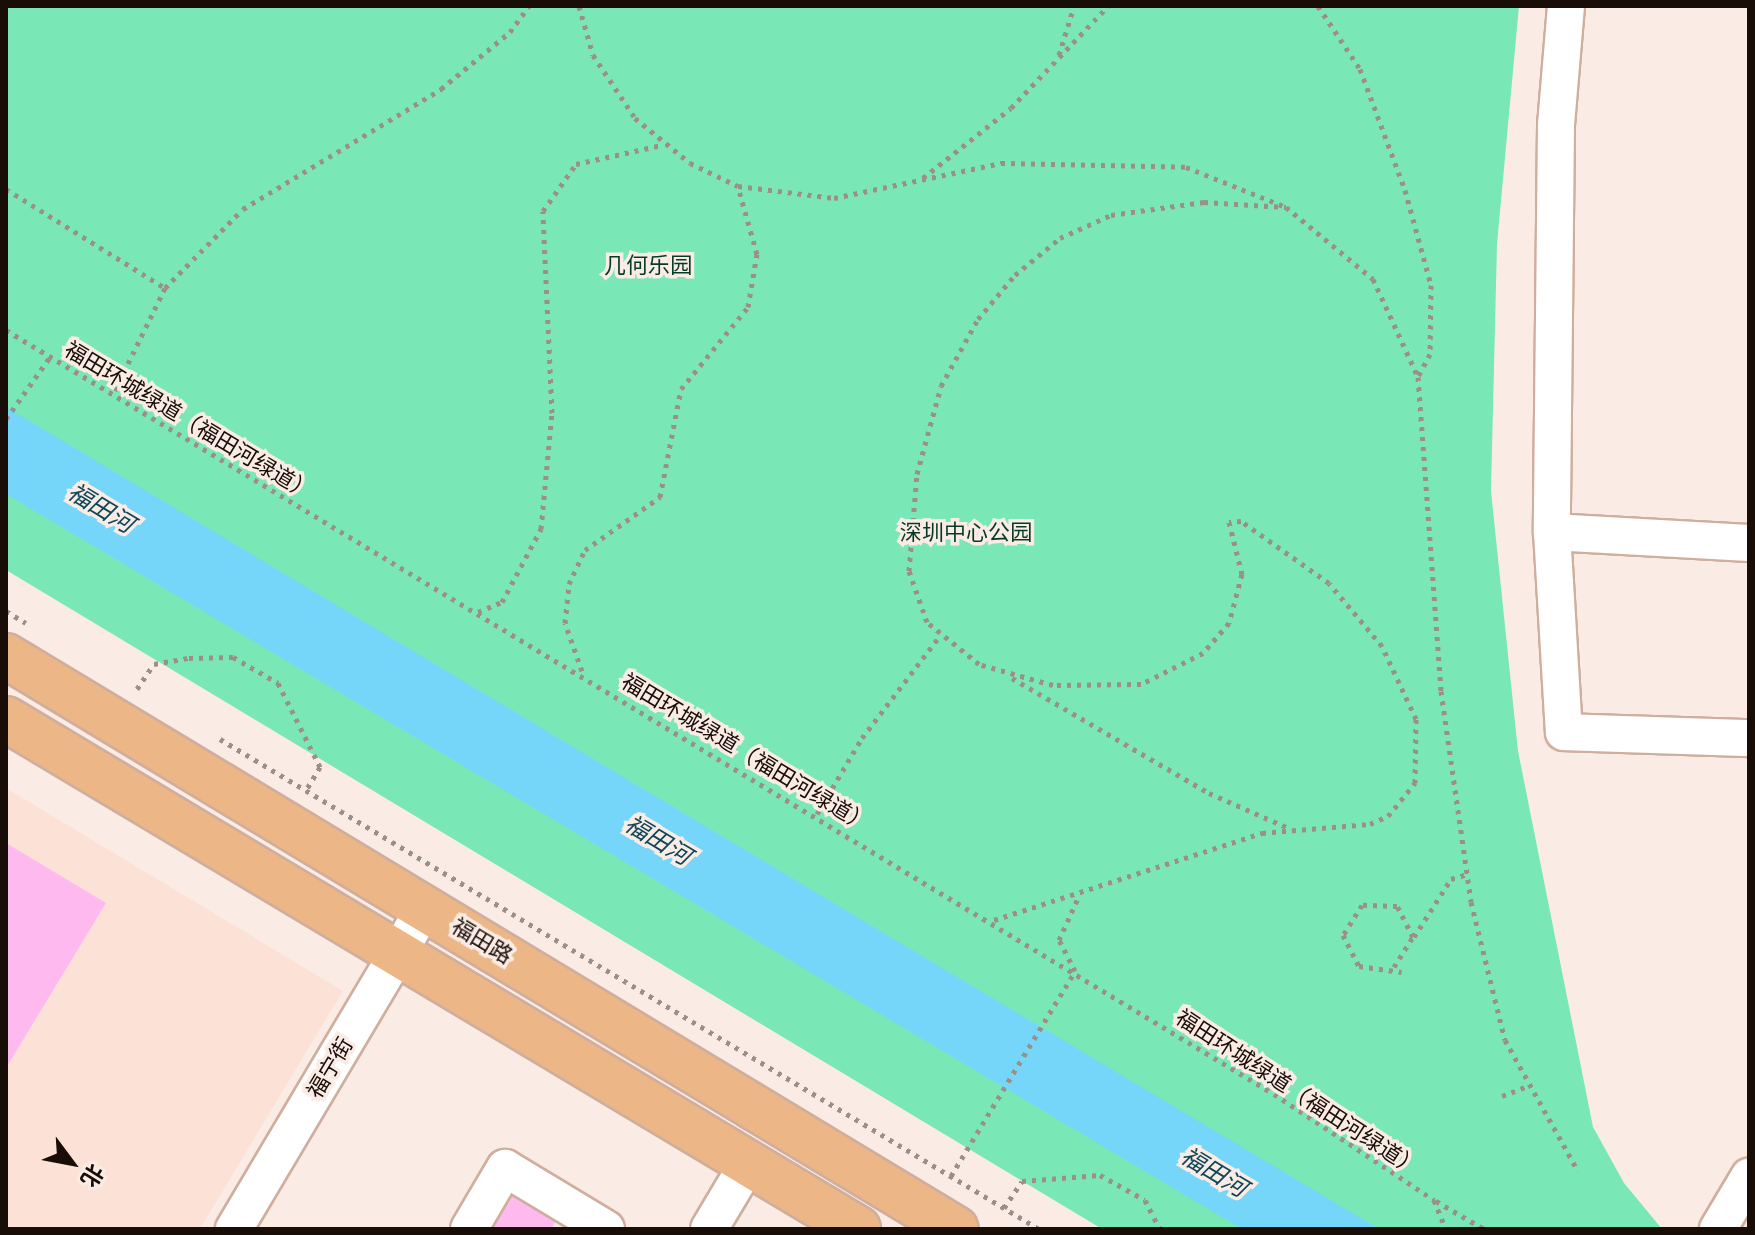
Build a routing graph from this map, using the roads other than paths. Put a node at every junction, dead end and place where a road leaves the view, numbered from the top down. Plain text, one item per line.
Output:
1 (1566, 6) edge
2 (1552, 532) junction
3 (1749, 543) edge
4 (19, 641) edge
5 (6, 719) edge
6 (1749, 738) edge
7 (425, 907) junction
8 (400, 949) junction
9 (749, 1162) junction
10 (1749, 1177) edge
11 (587, 1224) edge
12 (234, 1229) edge
13 (469, 1229) edge
14 (709, 1229) edge
15 (858, 1229) edge
16 (956, 1229) edge
17 (1718, 1229) edge

1 - 2 street
2 - 3 street
2 - 6 street
4 - 7 main road, 福田路
5 - 8 main road
7 - 8 street, 福宁街
7 - 16 main road, 福田路
8 - 9 main road
8 - 12 street, 福宁街
9 - 14 street
9 - 15 main road
10 - 17 street
11 - 13 street

